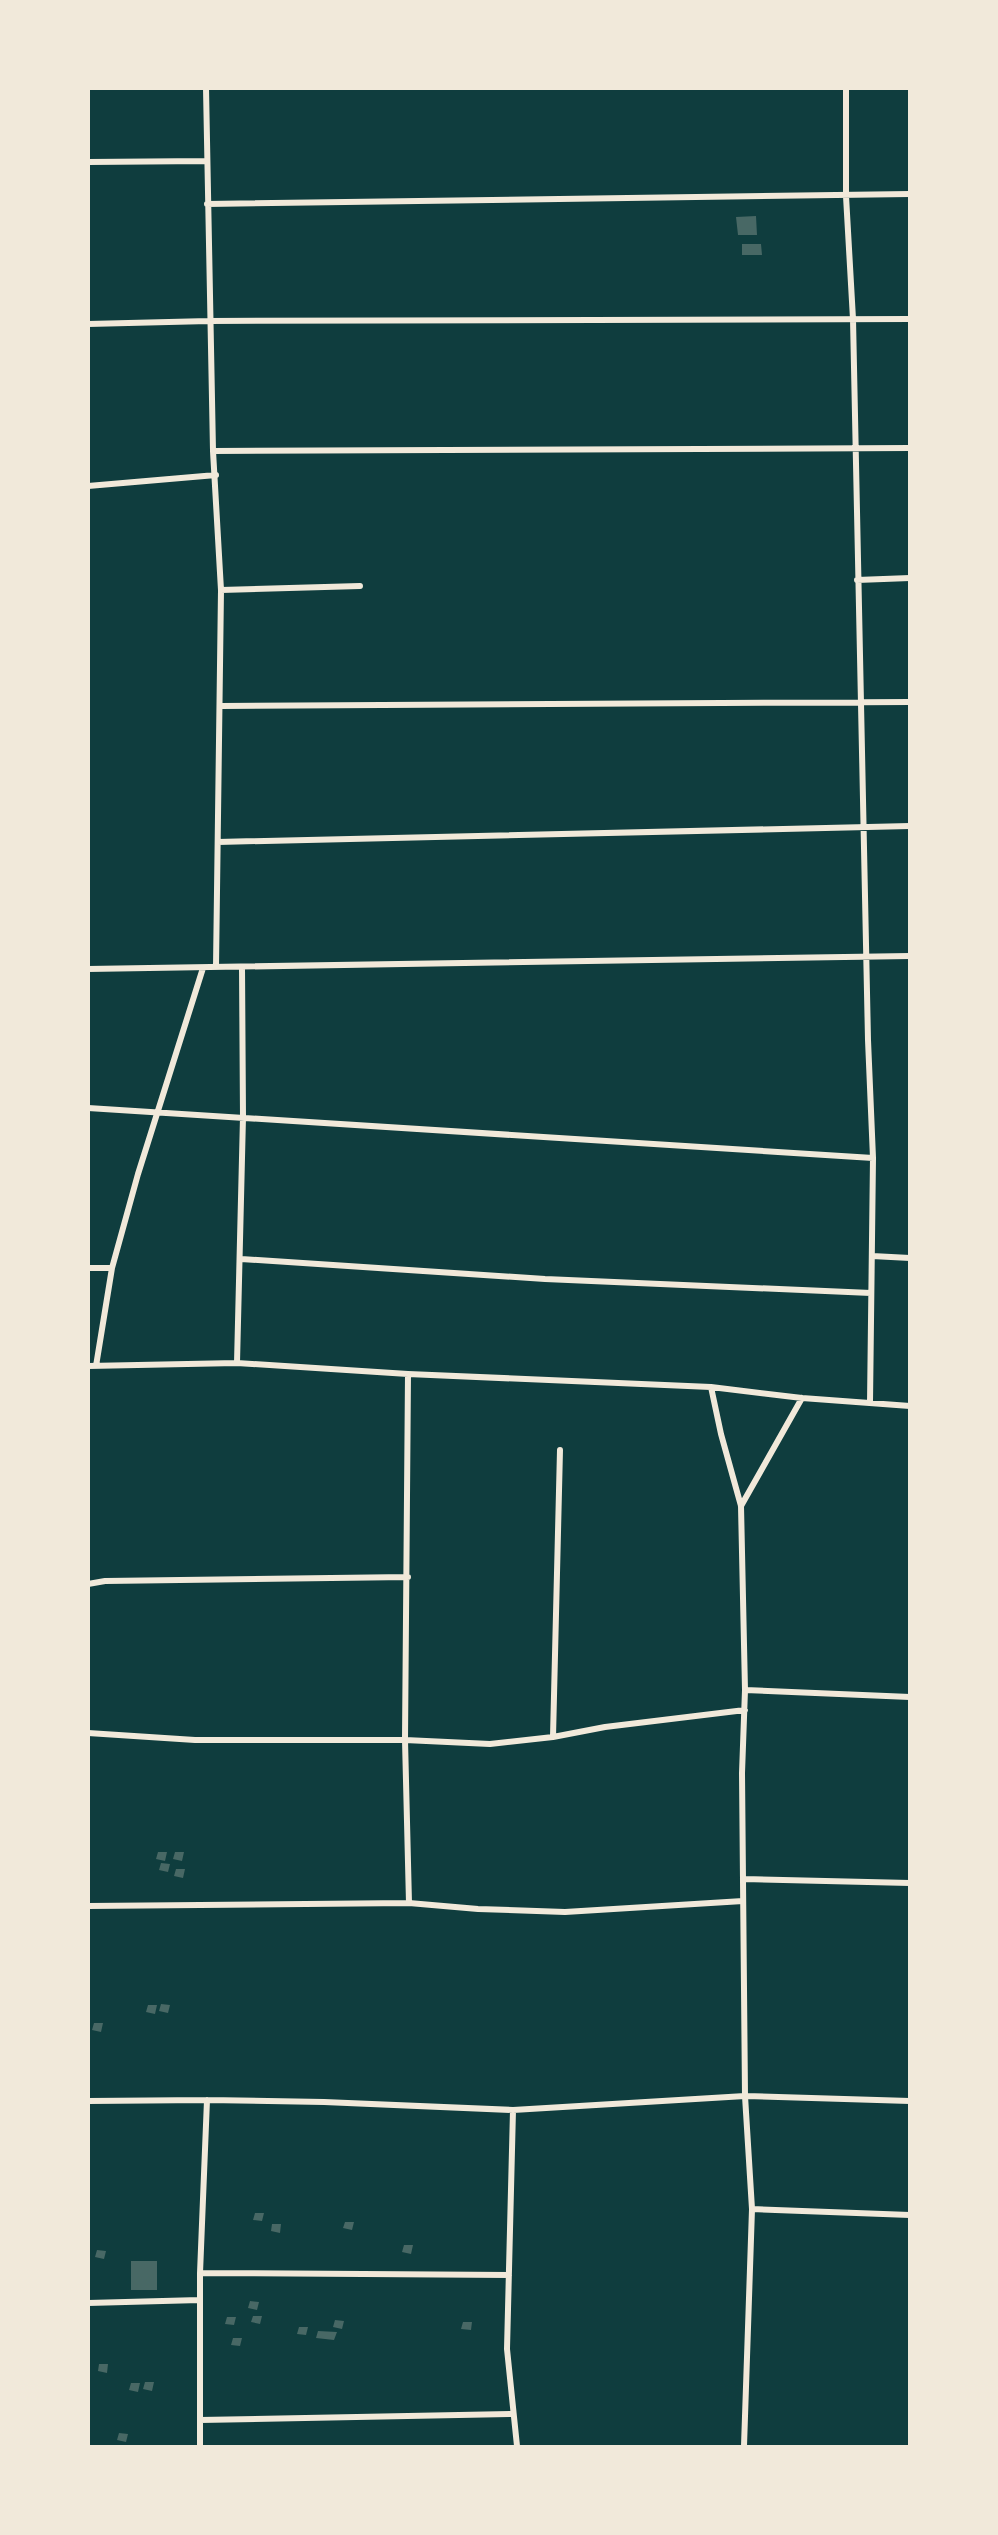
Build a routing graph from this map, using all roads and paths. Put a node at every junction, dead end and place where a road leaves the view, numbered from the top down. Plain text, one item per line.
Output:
1 (206, 88) edge
2 (846, 88) edge
3 (207, 161) junction
4 (88, 162) edge
5 (909, 194) edge
6 (846, 196) junction
7 (207, 204) junction
8 (853, 319) junction
9 (909, 319) edge
10 (209, 321) junction
11 (88, 324) edge
12 (909, 448) edge
13 (855, 450) junction
14 (213, 451) junction
15 (216, 475) junction
16 (88, 486) edge
17 (909, 579) edge
18 (857, 580) junction
19 (360, 586) dead end
20 (221, 590) junction
21 (909, 702) edge
22 (861, 703) junction
23 (221, 706) junction
24 (864, 826) junction
25 (909, 826) edge
26 (218, 842) junction
27 (867, 955) junction
28 (909, 956) edge
29 (242, 967) junction
30 (203, 968) junction
31 (216, 968) junction
32 (88, 969) edge
33 (88, 1108) edge
34 (158, 1111) junction
35 (243, 1117) junction
36 (873, 1158) junction
37 (872, 1256) junction
38 (909, 1258) edge
39 (241, 1259) junction
40 (88, 1268) edge
41 (112, 1268) junction
42 (871, 1293) junction
43 (237, 1363) junction
44 (92, 1366) edge
45 (408, 1374) junction
46 (711, 1387) junction
47 (802, 1398) junction
48 (870, 1403) junction
49 (909, 1406) edge
50 (560, 1450) dead end
51 (741, 1506) junction
52 (408, 1577) junction
53 (88, 1584) edge
54 (745, 1690) junction
55 (909, 1697) edge
56 (745, 1710) junction
57 (88, 1733) edge
58 (553, 1737) junction
59 (405, 1740) junction
60 (744, 1879) junction
61 (909, 1883) edge
62 (743, 1901) junction
63 (409, 1903) junction
64 (88, 1906) edge
65 (745, 2096) junction
66 (207, 2100) junction
67 (88, 2101) edge
68 (909, 2102) edge
69 (513, 2110) junction
70 (752, 2209) junction
71 (909, 2215) edge
72 (200, 2273) junction
73 (509, 2275) junction
74 (200, 2300) junction
75 (88, 2303) edge
76 (513, 2414) junction
77 (200, 2420) junction
78 (200, 2446) edge
79 (517, 2446) edge
80 (744, 2446) edge

1 - 3 street
2 - 6 street
3 - 4 street
3 - 7 street
5 - 6 street
6 - 7 street
6 - 8 street
7 - 10 street
8 - 9 street
8 - 10 street
8 - 13 street
10 - 11 street
10 - 14 street
12 - 13 street
13 - 14 street
13 - 18 street
14 - 15 street
15 - 16 street
15 - 20 street
17 - 18 street
18 - 22 street
19 - 20 street
20 - 23 street
21 - 22 street
22 - 23 street
22 - 24 street
23 - 26 street
24 - 25 street
24 - 26 street
24 - 27 street
26 - 31 street
27 - 28 street
27 - 29 street
27 - 36 street
29 - 31 street
29 - 35 street
30 - 31 street
30 - 32 street
30 - 34 street
33 - 34 street
34 - 35 street
34 - 41 street
35 - 36 street
35 - 39 street
36 - 37 street
37 - 38 street
37 - 42 street
39 - 42 street
39 - 43 street
40 - 41 street
41 - 44 street
42 - 48 street
43 - 44 street
43 - 45 street
45 - 46 street
45 - 52 street
46 - 47 street
46 - 51 street
47 - 48 street
47 - 51 street
48 - 49 street
50 - 58 street
51 - 54 street
52 - 53 street
52 - 59 street
54 - 55 street
54 - 56 street
56 - 58 street
56 - 60 street
57 - 59 street
58 - 59 street
59 - 63 street
60 - 61 street
60 - 62 street
62 - 63 street
62 - 65 street
63 - 64 street
65 - 68 street
65 - 69 street
65 - 70 street
66 - 67 street
66 - 69 street
66 - 72 street
69 - 73 street
70 - 71 street
70 - 80 street
72 - 73 street
72 - 74 street
73 - 76 street
74 - 75 street
74 - 77 street
76 - 77 street
76 - 79 street
77 - 78 street

